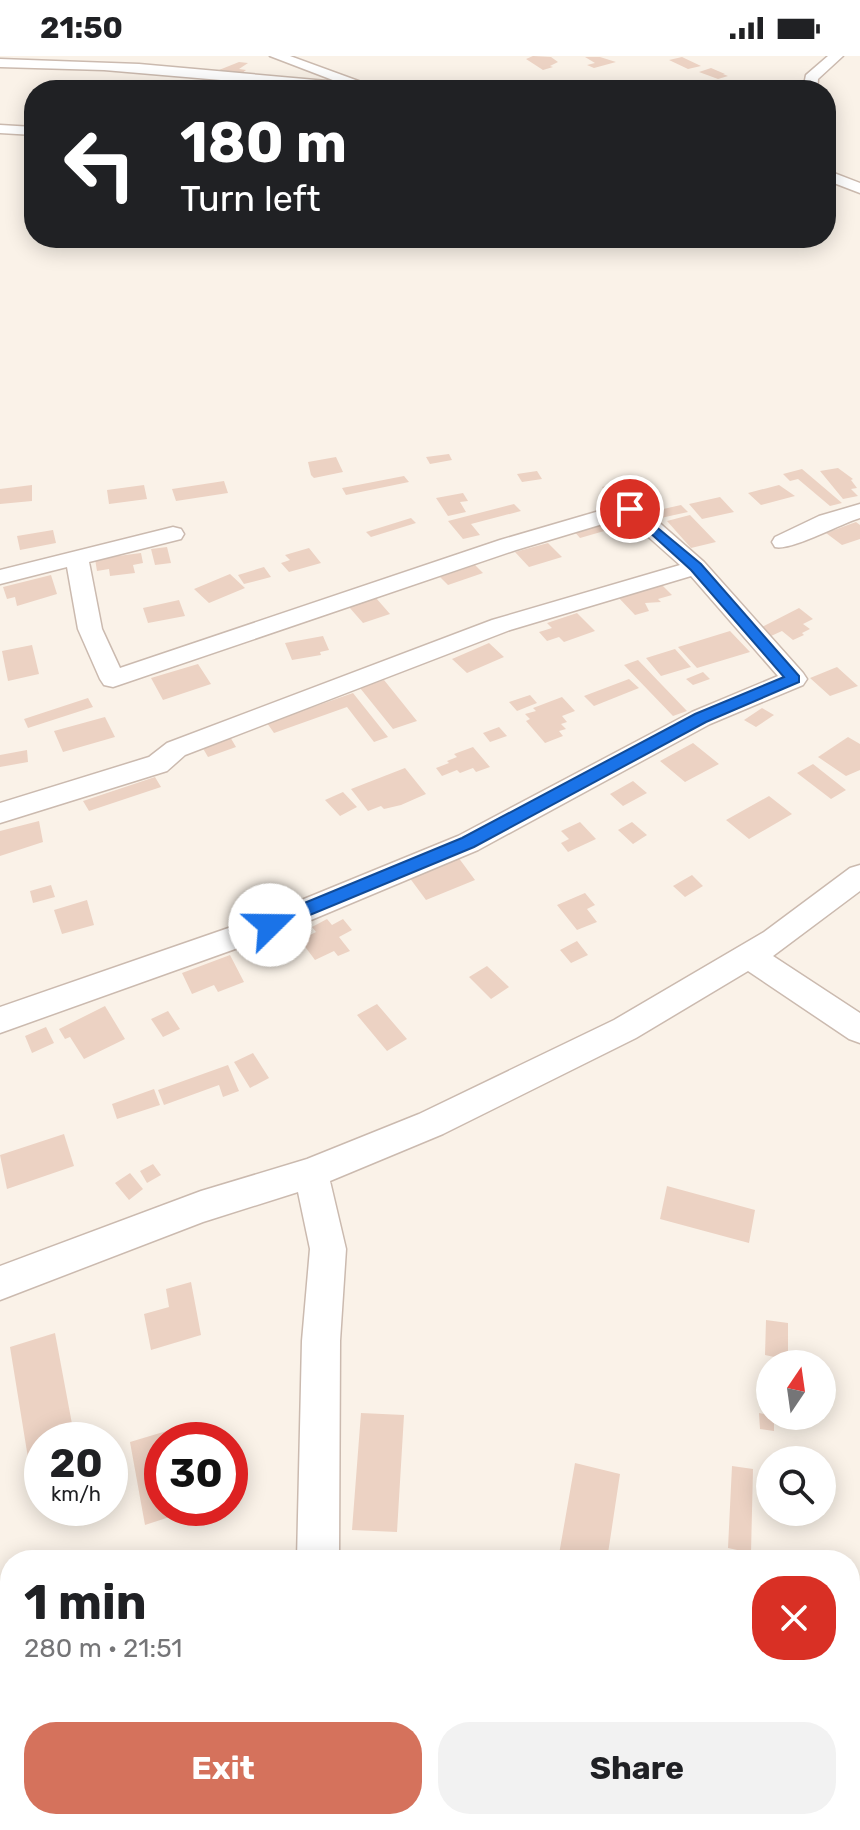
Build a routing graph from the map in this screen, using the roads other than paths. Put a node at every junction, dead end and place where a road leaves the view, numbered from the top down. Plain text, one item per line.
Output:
1 (277, 56) edge
2 (836, 56) edge
3 (0, 63) edge
4 (299, 80) edge
5 (345, 80) edge
6 (811, 80) edge
7 (0, 129) edge
8 (24, 130) edge
9 (836, 179) edge
10 (860, 188) edge
11 (860, 511) edge
12 (173, 534) dead end
13 (783, 542) dead end
14 (77, 558) junction
15 (696, 567) junction
16 (0, 577) edge
17 (0, 813) edge
18 (860, 876) edge
19 (749, 956) junction
20 (0, 1020) edge
21 (860, 1030) edge
22 (311, 1173) junction
23 (0, 1283) edge
24 (318, 1550) edge

1 - 5 street
2 - 6 street
3 - 4 street
7 - 8 street
9 - 10 street
11 - 13 street
12 - 14 street
14 - 15 street
14 - 16 street
15 - 17 street
15 - 20 street
18 - 19 street
19 - 21 street
19 - 22 street
22 - 23 street
22 - 24 street

